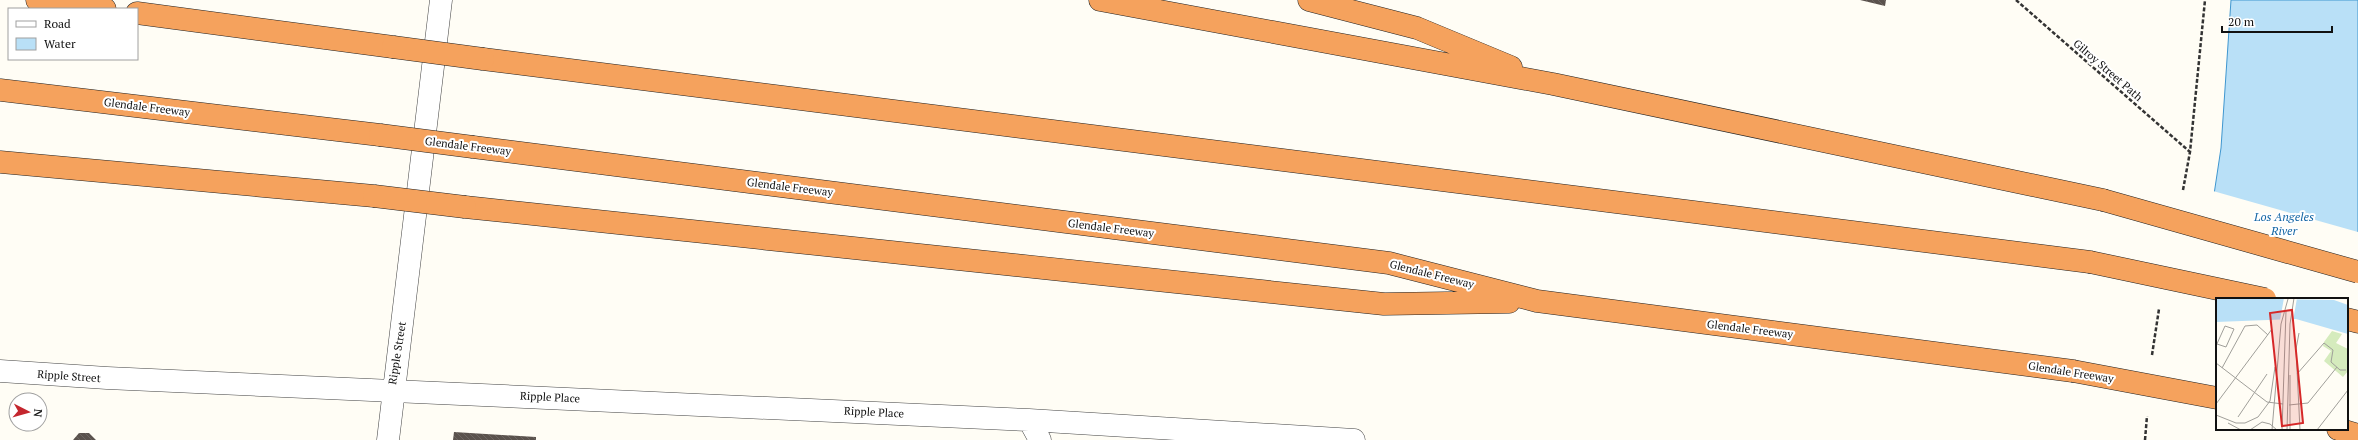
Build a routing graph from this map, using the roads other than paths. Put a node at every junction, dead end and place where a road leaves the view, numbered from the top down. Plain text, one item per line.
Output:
1 (37, 0) edge
2 (441, 0) edge
3 (1100, 0) edge
4 (1310, 0) edge
5 (97, 8) edge
6 (138, 13) edge
7 (1553, 84) junction
8 (0, 90) edge
9 (0, 162) edge
10 (2358, 272) edge
11 (2260, 298) edge
12 (1537, 301) junction
13 (2348, 319) edge
14 (2358, 322) edge
15 (0, 371) edge
16 (393, 390) junction
17 (2216, 398) edge
18 (1029, 420) junction
19 (2341, 430) edge
20 (2358, 435) edge
21 (388, 440) edge
22 (1040, 440) edge
23 (1354, 440) edge

1 - 5 highway
2 - 16 street, Ripple Street
3 - 7 highway
4 - 7 highway
6 - 11 highway, bridge
7 - 10 highway, bridge
8 - 12 highway, Glendale Freeway, bridge
9 - 12 highway, bridge
12 - 17 highway, Glendale Freeway, bridge
13 - 14 highway
15 - 16 street, Ripple Street
16 - 18 street, Ripple Place
16 - 21 street
18 - 22 street
18 - 23 street, Ripple Place
19 - 20 highway

